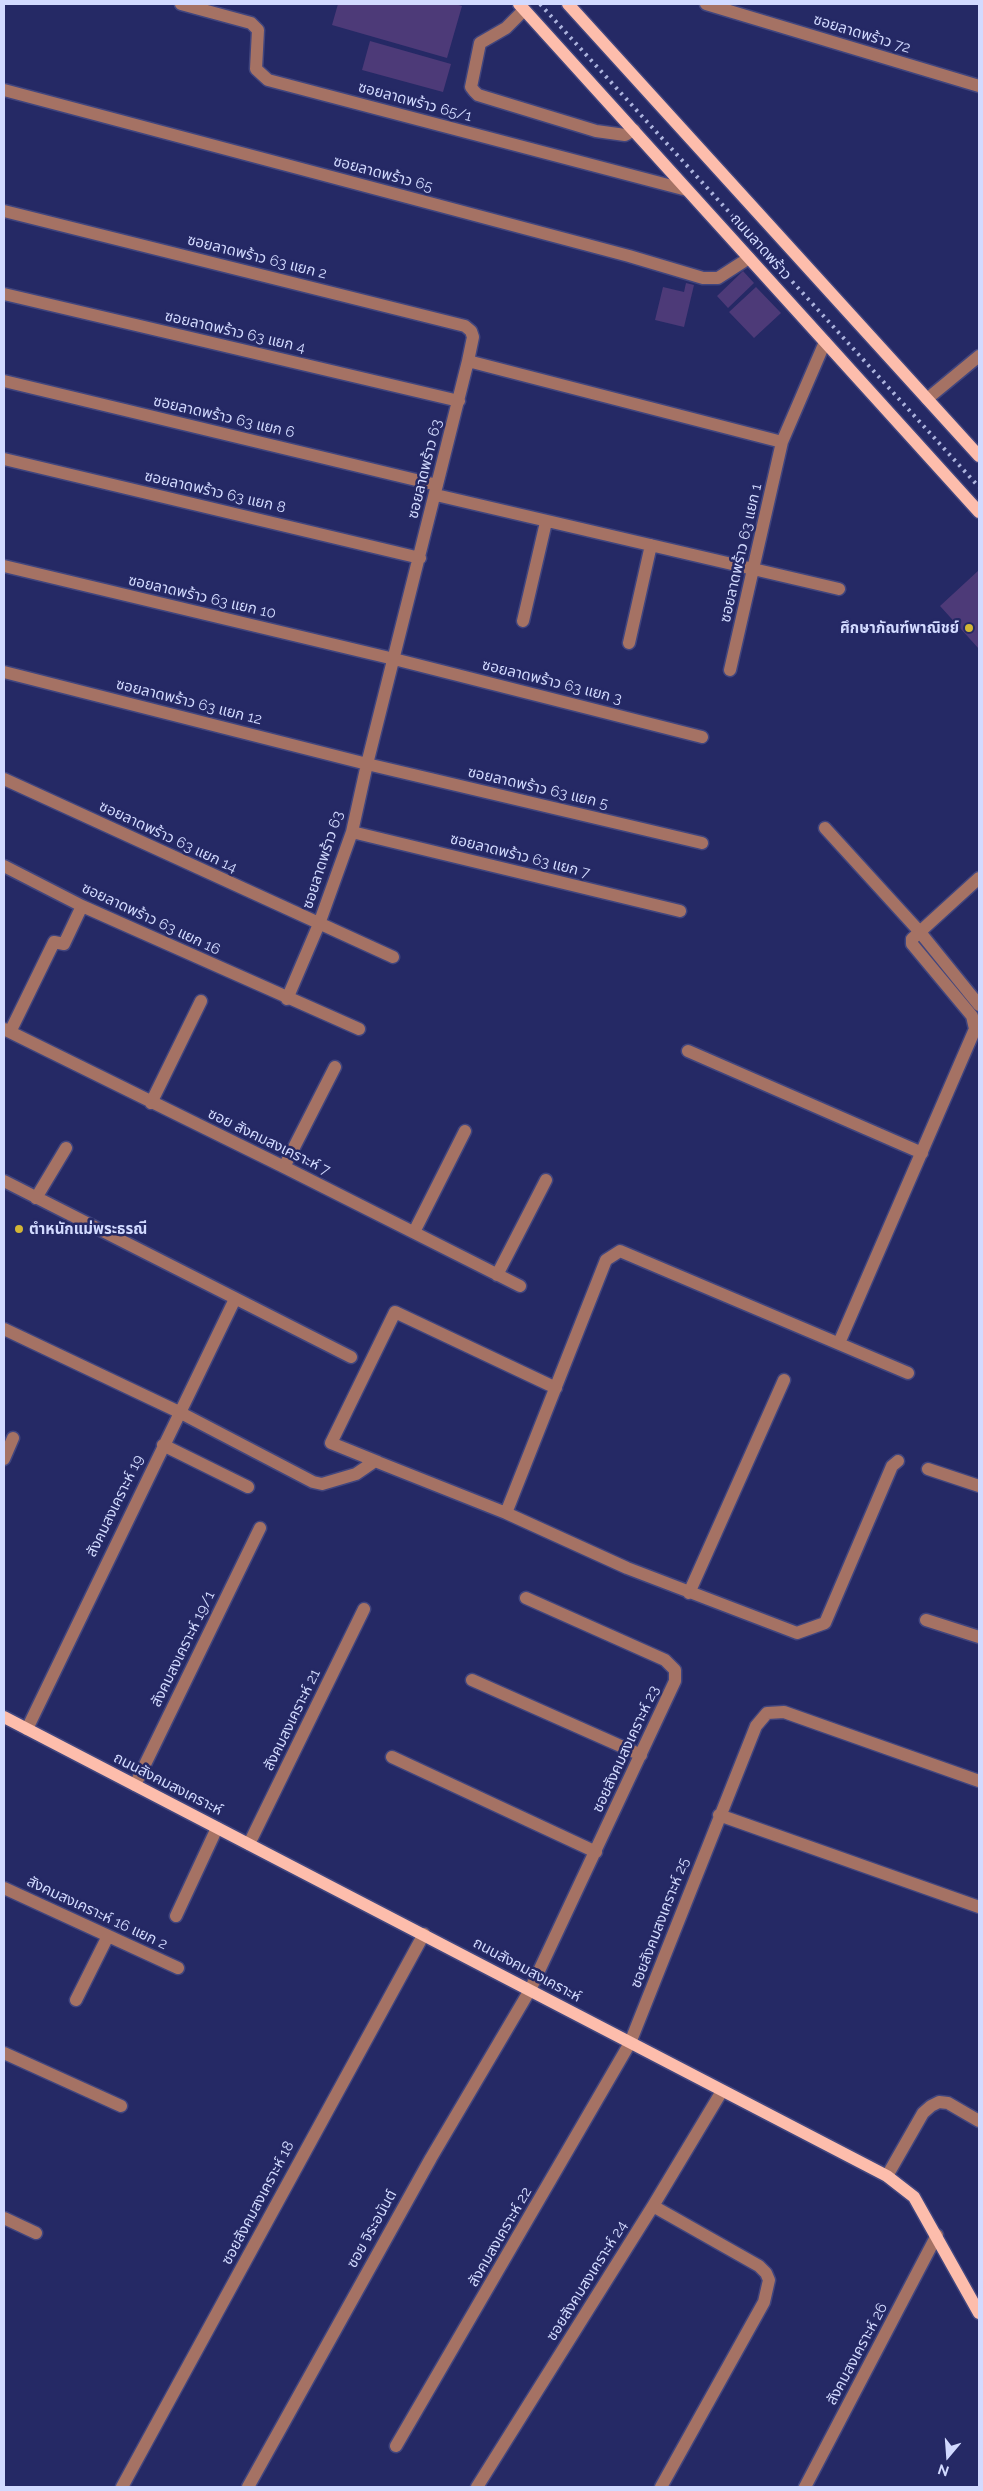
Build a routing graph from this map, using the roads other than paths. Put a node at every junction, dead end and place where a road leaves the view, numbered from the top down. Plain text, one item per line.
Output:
1 (181, 4) edge
2 (568, 4) edge
3 (706, 4) edge
4 (522, 7) edge
5 (979, 86) edge
6 (4, 90) edge
7 (634, 130) junction
8 (687, 190) junction
9 (4, 212) edge
10 (749, 258) junction
11 (4, 294) edge
12 (825, 342) junction
13 (979, 356) edge
14 (468, 361) junction
15 (4, 381) edge
16 (928, 399) junction
17 (459, 401) junction
18 (782, 442) junction
19 (979, 456) edge
20 (4, 459) edge
21 (437, 490) junction
22 (979, 512) edge
23 (546, 522) junction
24 (651, 545) junction
25 (420, 558) junction
26 (4, 566) edge
27 (754, 568) junction
28 (839, 588) dead end
29 (523, 621) dead end
30 (629, 642) dead end
31 (394, 659) junction
32 (730, 670) dead end
33 (4, 672) edge
34 (702, 737) dead end
35 (367, 764) junction
36 (4, 779) edge
37 (824, 828) dead end
38 (352, 832) junction
39 (702, 843) dead end
40 (4, 866) edge
41 (979, 878) edge
42 (82, 906) junction
43 (680, 911) dead end
44 (319, 924) junction
45 (919, 930) junction
46 (393, 957) dead end
47 (287, 999) junction
48 (201, 1001) dead end
49 (979, 1005) edge
50 (358, 1029) dead end
51 (7, 1031) edge
52 (688, 1051) dead end
53 (335, 1067) dead end
54 (151, 1103) junction
55 (465, 1131) dead end
56 (66, 1148) dead end
57 (922, 1152) junction
58 (284, 1167) junction
59 (546, 1180) dead end
60 (4, 1181) edge
61 (36, 1198) junction
62 (414, 1232) junction
63 (497, 1275) junction
64 (520, 1286) dead end
65 (235, 1299) junction
66 (4, 1330) edge
67 (839, 1343) junction
68 (351, 1356) dead end
69 (908, 1373) dead end
70 (784, 1380) dead end
71 (556, 1388) junction
72 (179, 1412) junction
73 (13, 1438) dead end
74 (163, 1445) junction
75 (4, 1459) edge
76 (898, 1461) dead end
77 (378, 1462) junction
78 (928, 1469) dead end
79 (979, 1486) edge
80 (248, 1487) dead end
81 (506, 1513) junction
82 (260, 1528) dead end
83 (689, 1593) junction
84 (526, 1598) dead end
85 (364, 1609) dead end
86 (926, 1620) dead end
87 (979, 1637) edge
88 (472, 1680) dead end
89 (4, 1717) edge
90 (27, 1728) junction
91 (641, 1755) junction
92 (392, 1756) dead end
93 (979, 1782) edge
94 (135, 1785) junction
95 (719, 1815) junction
96 (217, 1828) junction
97 (249, 1844) junction
98 (596, 1852) junction
99 (4, 1888) edge
100 (979, 1907) edge
101 (176, 1916) dead end
102 (424, 1934) junction
103 (108, 1936) junction
104 (178, 1968) dead end
105 (530, 1990) junction
106 (76, 2000) dead end
107 (630, 2043) junction
108 (4, 2053) edge
109 (722, 2091) junction
110 (121, 2106) dead end
111 (979, 2121) edge
112 (887, 2176) junction
113 (653, 2206) junction
114 (4, 2218) edge
115 (36, 2233) dead end
116 (937, 2235) junction
117 (979, 2313) edge
118 (396, 2446) dead end
119 (122, 2487) edge
120 (248, 2487) edge
121 (478, 2487) edge
122 (661, 2487) edge
123 (805, 2487) edge

1 - 8 street, ซอยลาดพร้าว 65/1
2 - 16 main road, ถนนลาดพร้าว
3 - 5 street, ซอยลาดพร้าว 72
4 - 7 main road, ถนนลาดพร้าว
4 - 7 street
6 - 10 street, ซอยลาดพร้าว 65
7 - 8 main road, ถนนลาดพร้าว
8 - 10 main road, ถนนลาดพร้าว
9 - 14 street, ซอยลาดพร้าว 63 แยก 2
10 - 12 main road, ถนนลาดพร้าว
11 - 17 street, ซอยลาดพร้าว 63 แยก 4
12 - 18 street
12 - 22 main road, ถนนลาดพร้าว
13 - 16 street
14 - 17 street, ซอยลาดพร้าว 63
14 - 18 street
15 - 21 street, ซอยลาดพร้าว 63 แยก 6
16 - 19 main road, ถนนลาดพร้าว
17 - 21 street, ซอยลาดพร้าว 63
18 - 27 street, ซอยลาดพร้าว 63 แยก 1
20 - 25 street, ซอยลาดพร้าว 63 แยก 8
21 - 23 street, ซอยลาดพร้าว 63 แยก 6
21 - 25 street, ซอยลาดพร้าว 63
23 - 24 street, ซอยลาดพร้าว 63 แยก 6
23 - 29 street
24 - 27 street, ซอยลาดพร้าว 63 แยก 6
24 - 30 street
25 - 31 street, ซอยลาดพร้าว 63
26 - 31 street, ซอยลาดพร้าว 63 แยก 10
27 - 28 street, ซอยลาดพร้าว 63 แยก 6
27 - 32 street, ซอยลาดพร้าว 63 แยก 1
31 - 34 street, ซอยลาดพร้าว 63 แยก 3
31 - 35 street, ซอยลาดพร้าว 63
33 - 35 street, ซอยลาดพร้าว 63 แยก 12
35 - 38 street, ซอยลาดพร้าว 63
35 - 39 street, ซอยลาดพร้าว 63 แยก 5
36 - 44 street, ซอยลาดพร้าว 63 แยก 14
37 - 45 street
38 - 43 street, ซอยลาดพร้าว 63 แยก 7
38 - 44 street, ซอยลาดพร้าว 63
40 - 42 street, ซอยลาดพร้าว 63 แยก 16
41 - 45 street
42 - 47 street, ซอยลาดพร้าว 63 แยก 16
42 - 51 street
44 - 46 street, ซอยลาดพร้าว 63 แยก 14
44 - 47 street, ซอยลาดพร้าว 63
45 - 49 street
45 - 57 street
47 - 50 street, ซอยลาดพร้าว 63 แยก 16
48 - 54 street
51 - 54 street, ซอย สังคมสงเคราะห์ 7
52 - 57 street
53 - 58 street
54 - 58 street, ซอย สังคมสงเคราะห์ 7
55 - 62 street
56 - 61 street
57 - 67 street
58 - 62 street, ซอย สังคมสงเคราะห์ 7
59 - 63 street
60 - 61 street
61 - 65 street
62 - 63 street, ซอย สังคมสงเคราะห์ 7
63 - 64 street, ซอย สังคมสงเคราะห์ 7
65 - 68 street
65 - 72 street, สังคมสงเคราะห์ 19
66 - 72 street
67 - 69 street
67 - 71 street
70 - 83 street
71 - 77 street
71 - 81 street
72 - 74 street, สังคมสงเคราะห์ 19
72 - 77 street
73 - 75 street
74 - 80 street
74 - 90 street, สังคมสงเคราะห์ 19
76 - 83 street
77 - 81 street
78 - 79 street
81 - 83 street
82 - 94 street, สังคมสงเคราะห์ 19/1
84 - 91 street, ซอยสังคมสงเคราะห์ 23
85 - 97 street, สังคมสงเคราะห์ 21
86 - 87 street
88 - 91 street
89 - 90 main road, ถนนสังคมสงเคราะห์
90 - 94 main road, ถนนสังคมสงเคราะห์
91 - 98 street, ซอยสังคมสงเคราะห์ 23
92 - 98 street
93 - 95 street, ซอยสังคมสงเคราะห์ 25
94 - 96 main road, ถนนสังคมสงเคราะห์
95 - 100 street
95 - 107 street, ซอยสังคมสงเคราะห์ 25
96 - 97 main road, ถนนสังคมสงเคราะห์
96 - 101 street
97 - 102 main road, ถนนสังคมสงเคราะห์
98 - 105 street, ซอยสังคมสงเคราะห์ 23
99 - 103 street, สังคมสงเคราะห์ 16 แยก 2
102 - 105 main road, ถนนสังคมสงเคราะห์
102 - 119 street, ซอยสังคมสงเคราะห์ 18
103 - 104 street, สังคมสงเคราะห์ 16 แยก 2
103 - 106 street
105 - 107 main road, ถนนสังคมสงเคราะห์
105 - 120 street, ซอย จิระอนันต์
107 - 109 main road, ถนนสังคมสงเคราะห์
107 - 118 street, สังคมสงเคราะห์ 22
108 - 110 street
109 - 112 main road, ถนนสังคมสงเคราะห์
109 - 113 street, ซอยสังคมสงเคราะห์ 24
111 - 112 street
112 - 116 main road, ถนนสังคมสงเคราะห์
113 - 121 street, ซอยสังคมสงเคราะห์ 24
113 - 122 street
114 - 115 street
116 - 117 main road, ถนนสังคมสงเคราะห์
116 - 123 street, สังคมสงเคราะห์ 26

